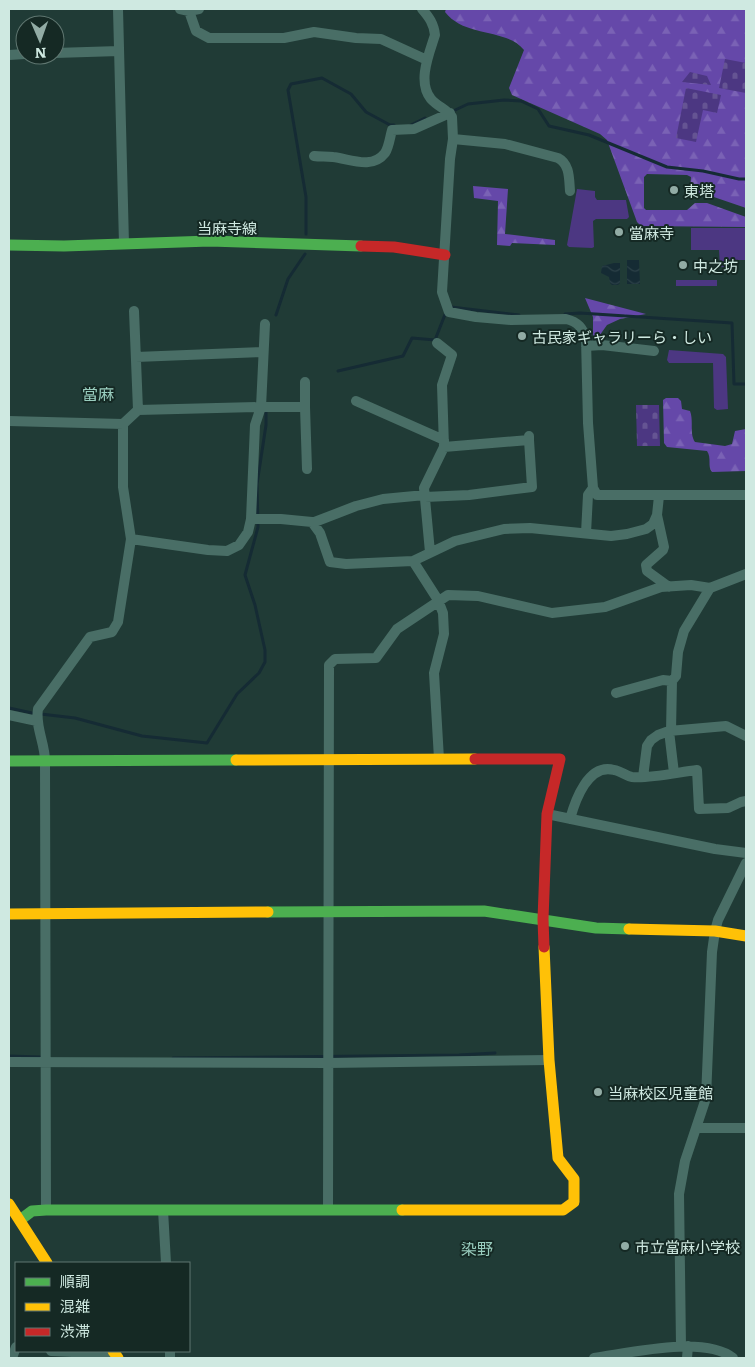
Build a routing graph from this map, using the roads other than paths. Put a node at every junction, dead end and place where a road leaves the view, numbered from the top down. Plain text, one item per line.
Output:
1 (118, 9) edge
2 (189, 9) edge
3 (422, 9) edge
4 (119, 51) junction
5 (65, 53) edge
6 (427, 60) junction
7 (450, 113) junction
8 (453, 139) junction
9 (314, 156) dead end
10 (570, 191) dead end
11 (124, 244) junction
12 (9, 245) edge
13 (445, 255) junction
14 (134, 311) dead end
15 (265, 324) dead end
16 (437, 343) dead end
17 (586, 346) junction
18 (654, 351) dead end
19 (263, 352) junction
20 (136, 357) junction
21 (305, 382) dead end
22 (356, 401) dead end
23 (265, 407) junction
24 (305, 407) junction
25 (138, 410) junction
26 (9, 421) edge
27 (123, 424) junction
28 (444, 444) junction
29 (307, 469) dead end
30 (593, 488) junction
31 (746, 495) edge
32 (425, 496) junction
33 (659, 496) junction
34 (657, 515) junction
35 (256, 519) junction
36 (312, 523) junction
37 (586, 533) junction
38 (131, 539) junction
39 (430, 552) junction
40 (413, 561) junction
41 (746, 574) edge
42 (669, 586) junction
43 (710, 588) junction
44 (438, 600) junction
45 (672, 681) junction
46 (616, 693) dead end
47 (9, 715) edge
48 (37, 716) junction
49 (671, 731) junction
50 (746, 736) edge
51 (328, 759) junction
52 (440, 759) junction
53 (9, 761) edge
54 (45, 761) junction
55 (674, 773) junction
56 (643, 777) junction
57 (746, 802) edge
58 (547, 814) junction
59 (570, 819) junction
60 (746, 853) edge
61 (746, 863) edge
62 (45, 913) junction
63 (328, 913) junction
64 (9, 914) edge
65 (542, 920) junction
66 (715, 931) junction
67 (746, 936) edge
68 (549, 1060) junction
69 (9, 1062) edge
70 (46, 1063) junction
71 (328, 1063) junction
72 (696, 1128) junction
73 (746, 1128) edge
74 (9, 1204) edge
75 (46, 1210) junction
76 (163, 1210) junction
77 (328, 1210) junction
78 (20, 1220) junction
79 (46, 1262) edge
80 (166, 1262) edge
81 (684, 1346) junction
82 (72, 1352) edge
83 (115, 1354) edge
84 (594, 1358) edge
85 (687, 1358) edge
86 (733, 1358) edge

1 - 4 street
2 - 6 street
3 - 6 street
4 - 5 street
4 - 11 street
6 - 7 street
7 - 8 street
7 - 9 street
8 - 10 street
8 - 13 street
11 - 12 main road, 当麻寺線
11 - 13 main road, 当麻寺線
13 - 17 street
14 - 20 street
15 - 19 street
16 - 28 street
17 - 18 street
17 - 30 street
19 - 20 street
19 - 23 street
20 - 25 street
21 - 24 street
22 - 28 street
23 - 24 street
23 - 25 street
23 - 35 street
24 - 29 street
25 - 27 street
26 - 27 street
27 - 38 street
28 - 32 street
28 - 32 street
30 - 33 street
30 - 37 street
31 - 33 street
32 - 36 street
32 - 39 street
33 - 34 street
34 - 37 street
34 - 42 street
35 - 36 street
35 - 38 street
36 - 40 street
37 - 39 street
38 - 48 street
39 - 40 street
40 - 44 street
41 - 43 street
42 - 43 street
42 - 44 street
43 - 45 street
44 - 51 street
44 - 52 street
45 - 46 street
45 - 49 street
47 - 48 street
48 - 54 street
49 - 50 street
49 - 55 street
49 - 56 street
51 - 52 main road
51 - 54 main road
51 - 63 street
52 - 58 main road
53 - 54 main road
54 - 62 street
55 - 56 street
55 - 57 street
56 - 59 street
58 - 59 street
58 - 65 main road
59 - 60 street
61 - 66 street
62 - 63 main road
62 - 64 main road
62 - 70 street
63 - 65 main road
63 - 71 street
65 - 66 main road
65 - 68 main road
66 - 67 main road
66 - 72 street
68 - 71 street
68 - 77 main road
69 - 70 street
70 - 71 street
70 - 75 street
71 - 77 street
72 - 73 street
72 - 81 street
74 - 78 main road
75 - 76 main road
75 - 78 main road
76 - 77 main road
76 - 80 street
78 - 79 main road
81 - 84 street
81 - 85 street
81 - 86 street
82 - 83 street

